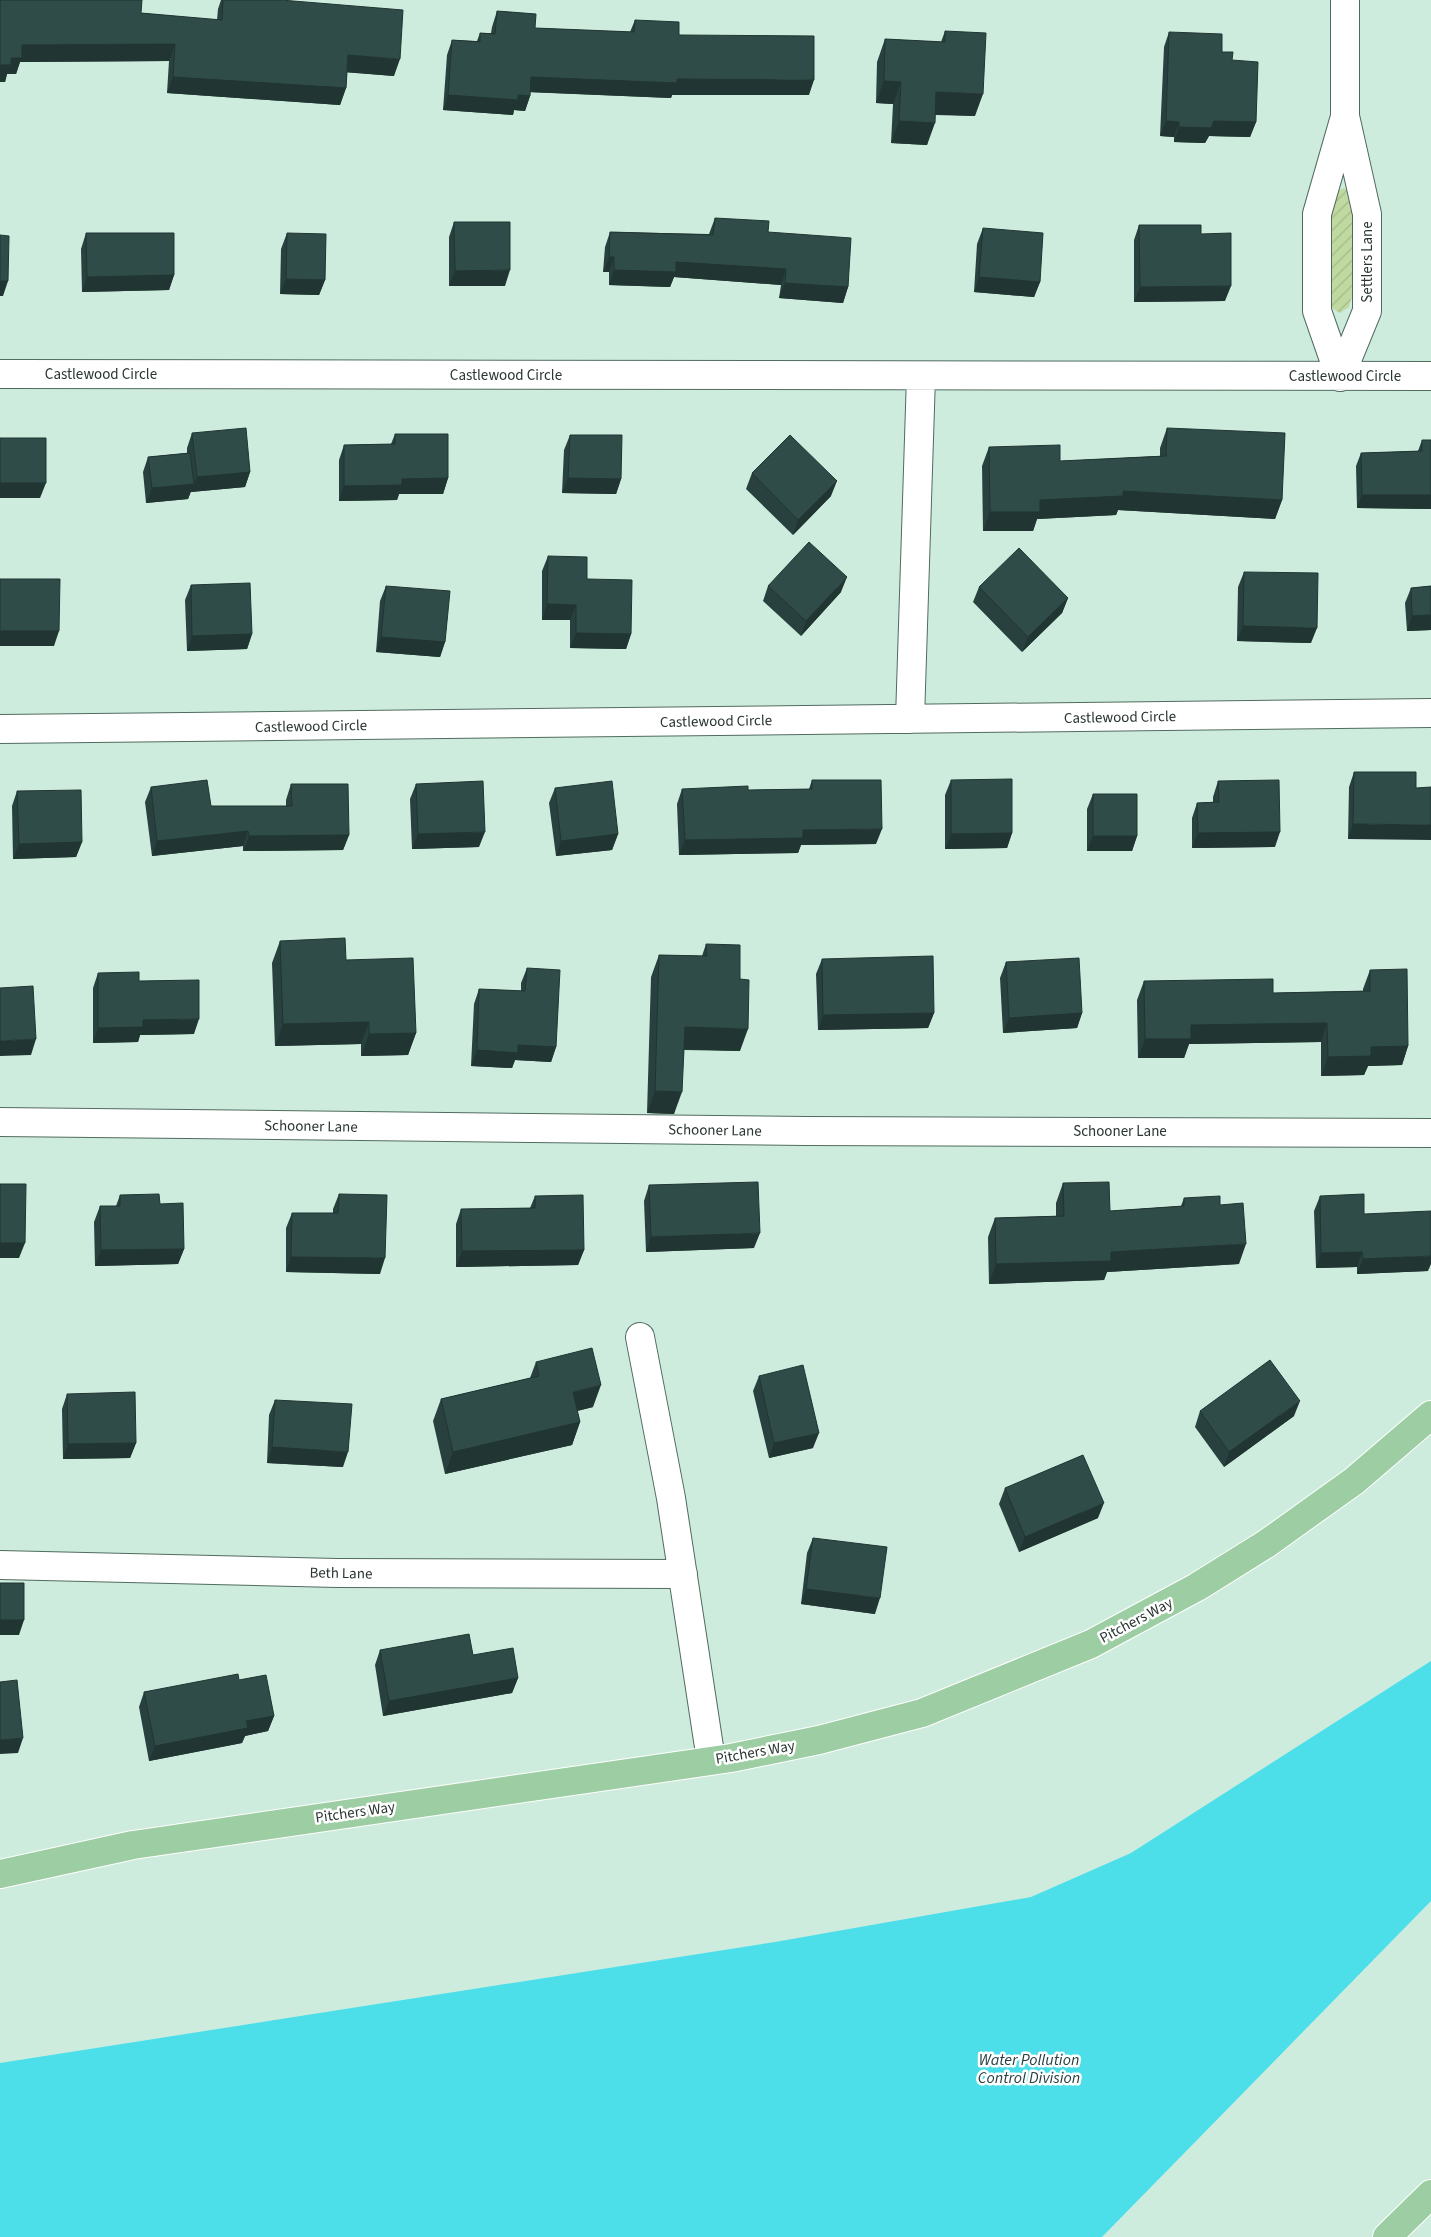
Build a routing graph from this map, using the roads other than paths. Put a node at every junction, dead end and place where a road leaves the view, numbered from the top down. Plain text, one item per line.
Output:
1 (1345, 0) edge
2 (1345, 116) junction
3 (0, 374) edge
4 (921, 376) junction
5 (1431, 376) edge
6 (1340, 377) junction
7 (1431, 713) edge
8 (910, 719) junction
9 (0, 729) edge
10 (0, 1122) edge
11 (1431, 1133) edge
12 (640, 1337) dead end
13 (1431, 1414) edge
14 (0, 1565) edge
15 (682, 1574) junction
16 (711, 1760) junction
17 (0, 1874) edge
18 (1431, 2194) edge
19 (1388, 2237) edge

1 - 2 street, Settlers Lane
2 - 6 street, Settlers Lane
2 - 6 street, Settlers Lane
3 - 4 street, Castlewood Circle
4 - 6 street, Castlewood Circle
4 - 8 street
5 - 6 street, Castlewood Circle
7 - 8 street, Castlewood Circle
8 - 9 street, Castlewood Circle
10 - 11 street, Schooner Lane
12 - 15 street
13 - 16 main road, Pitchers Way
14 - 15 street, Beth Lane
15 - 16 street
16 - 17 main road, Pitchers Way
18 - 19 main road

